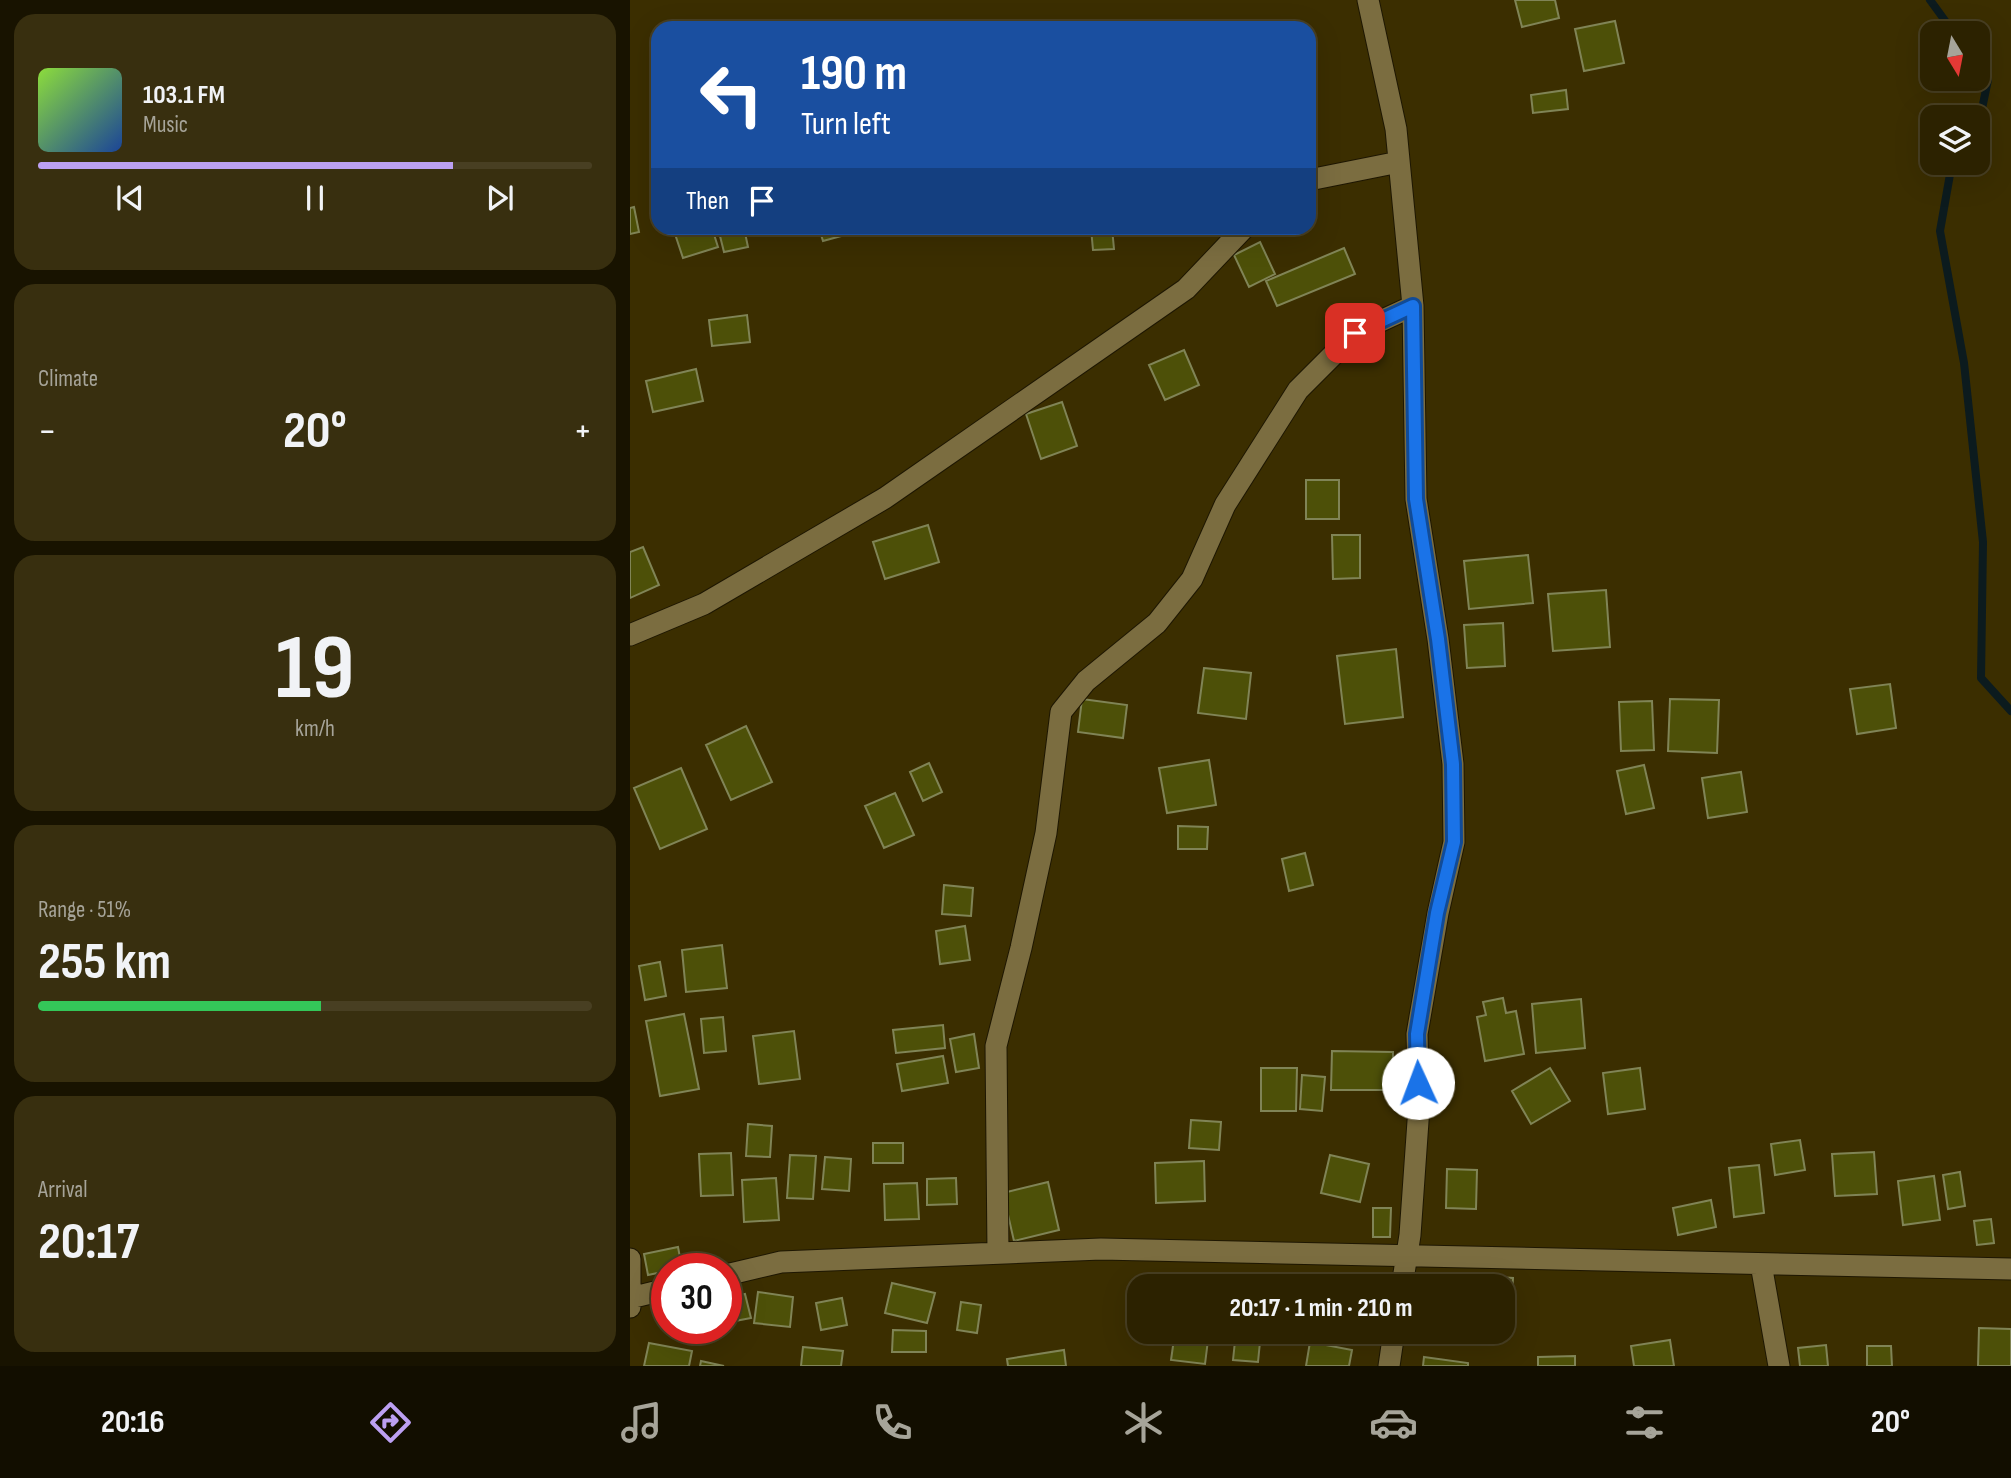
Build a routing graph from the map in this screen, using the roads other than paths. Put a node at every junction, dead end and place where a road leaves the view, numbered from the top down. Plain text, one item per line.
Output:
1 (1368, 0) edge
2 (1399, 162) junction
3 (1316, 179) edge
4 (1237, 235) edge
5 (1413, 306) junction
6 (630, 635) edge
7 (998, 1253) junction
8 (1407, 1256) junction
9 (630, 1259) edge
10 (1761, 1264) junction
11 (2011, 1269) edge
12 (742, 1271) edge
13 (1404, 1274) edge
14 (651, 1294) edge
15 (631, 1300) edge
16 (1393, 1344) edge
17 (1389, 1366) edge
18 (1779, 1366) edge

1 - 2 street
2 - 3 street
2 - 5 street
4 - 6 street
5 - 7 street
5 - 8 street
7 - 8 street
7 - 12 street
8 - 10 street
8 - 13 street
9 - 15 street
10 - 11 street
10 - 18 street
14 - 15 street
16 - 17 street

